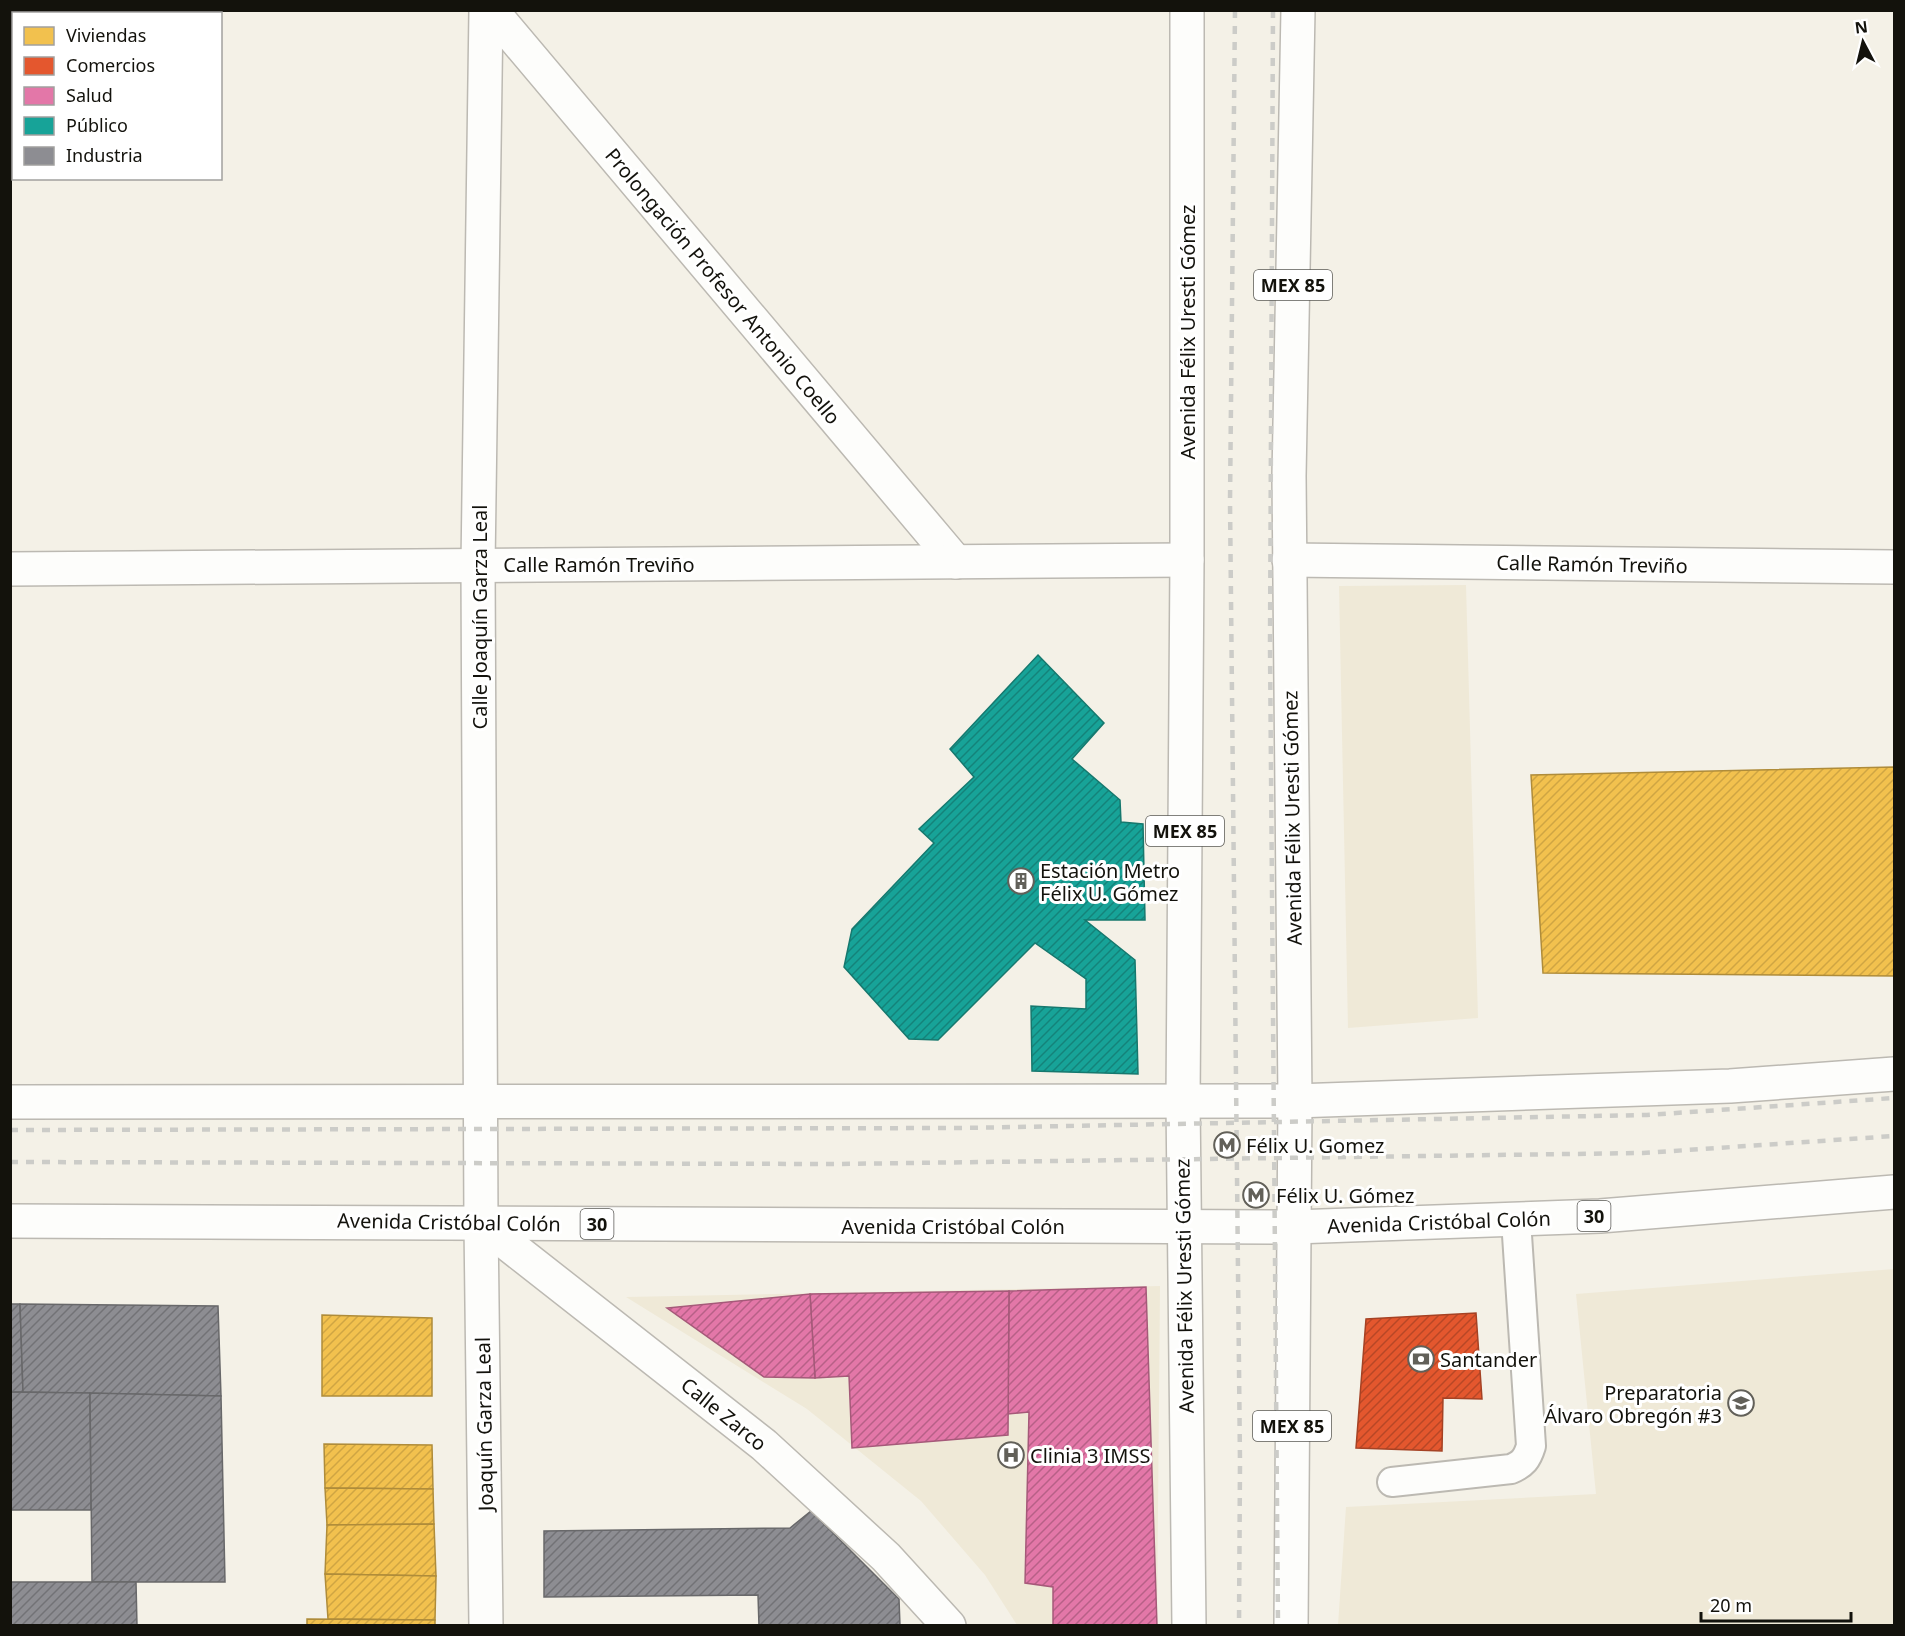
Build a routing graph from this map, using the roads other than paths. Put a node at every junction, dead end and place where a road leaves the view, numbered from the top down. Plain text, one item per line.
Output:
1 (486, 10) edge
2 (491, 10) edge
3 (1187, 10) edge
4 (1298, 10) edge
5 (1188, 560) junction
6 (1289, 560) junction
7 (956, 562) junction
8 (478, 565) junction
9 (1894, 567) edge
10 (10, 569) edge
11 (1894, 1074) edge
12 (1295, 1101) junction
13 (10, 1102) edge
14 (1183, 1102) junction
15 (480, 1103) junction
16 (1894, 1192) edge
17 (1516, 1220) junction
18 (10, 1221) edge
19 (481, 1223) junction
20 (1294, 1227) junction
21 (1183, 1228) junction
22 (1392, 1482) dead end
23 (486, 1626) edge
24 (950, 1626) edge
25 (1189, 1626) edge
26 (1291, 1626) edge

1 - 8 main road, Calle Joaquín Garza Leal
2 - 7 main road, Prolongación Profesor Antonio Coello
3 - 5 main road, Avenida Félix Uresti Gómez / MEX 85
4 - 6 main road, Avenida Félix Uresti Gómez / MEX 85
5 - 7 main road, Calle Ramón Treviño
5 - 14 main road, Avenida Félix Uresti Gómez / MEX 85
6 - 9 main road, Calle Ramón Treviño
6 - 12 main road, Avenida Félix Uresti Gómez / MEX 85
7 - 8 main road, Calle Ramón Treviño
8 - 10 main road, Calle Ramón Treviño
8 - 15 main road, Calle Joaquín Garza Leal
11 - 12 main road
12 - 14 main road
12 - 20 main road, Avenida Félix Uresti Gómez / MEX 85
13 - 15 main road
14 - 15 main road
14 - 21 main road, Avenida Félix Uresti Gómez / MEX 85
15 - 19 main road, Calle Joaquín Garza Leal
16 - 17 main road, Avenida Cristóbal Colón / 30
17 - 20 main road, Avenida Cristóbal Colón / 30
17 - 22 lane
18 - 19 main road, Avenida Cristóbal Colón / 30
19 - 21 main road, Avenida Cristóbal Colón / 30
19 - 23 main road, Joaquín Garza Leal
19 - 24 main road, Calle Zarco
20 - 21 main road, Avenida Cristóbal Colón / 30
20 - 26 main road, Avenida Félix Uresti Gómez / MEX 85
21 - 25 main road, Avenida Félix Uresti Gómez / MEX 85

